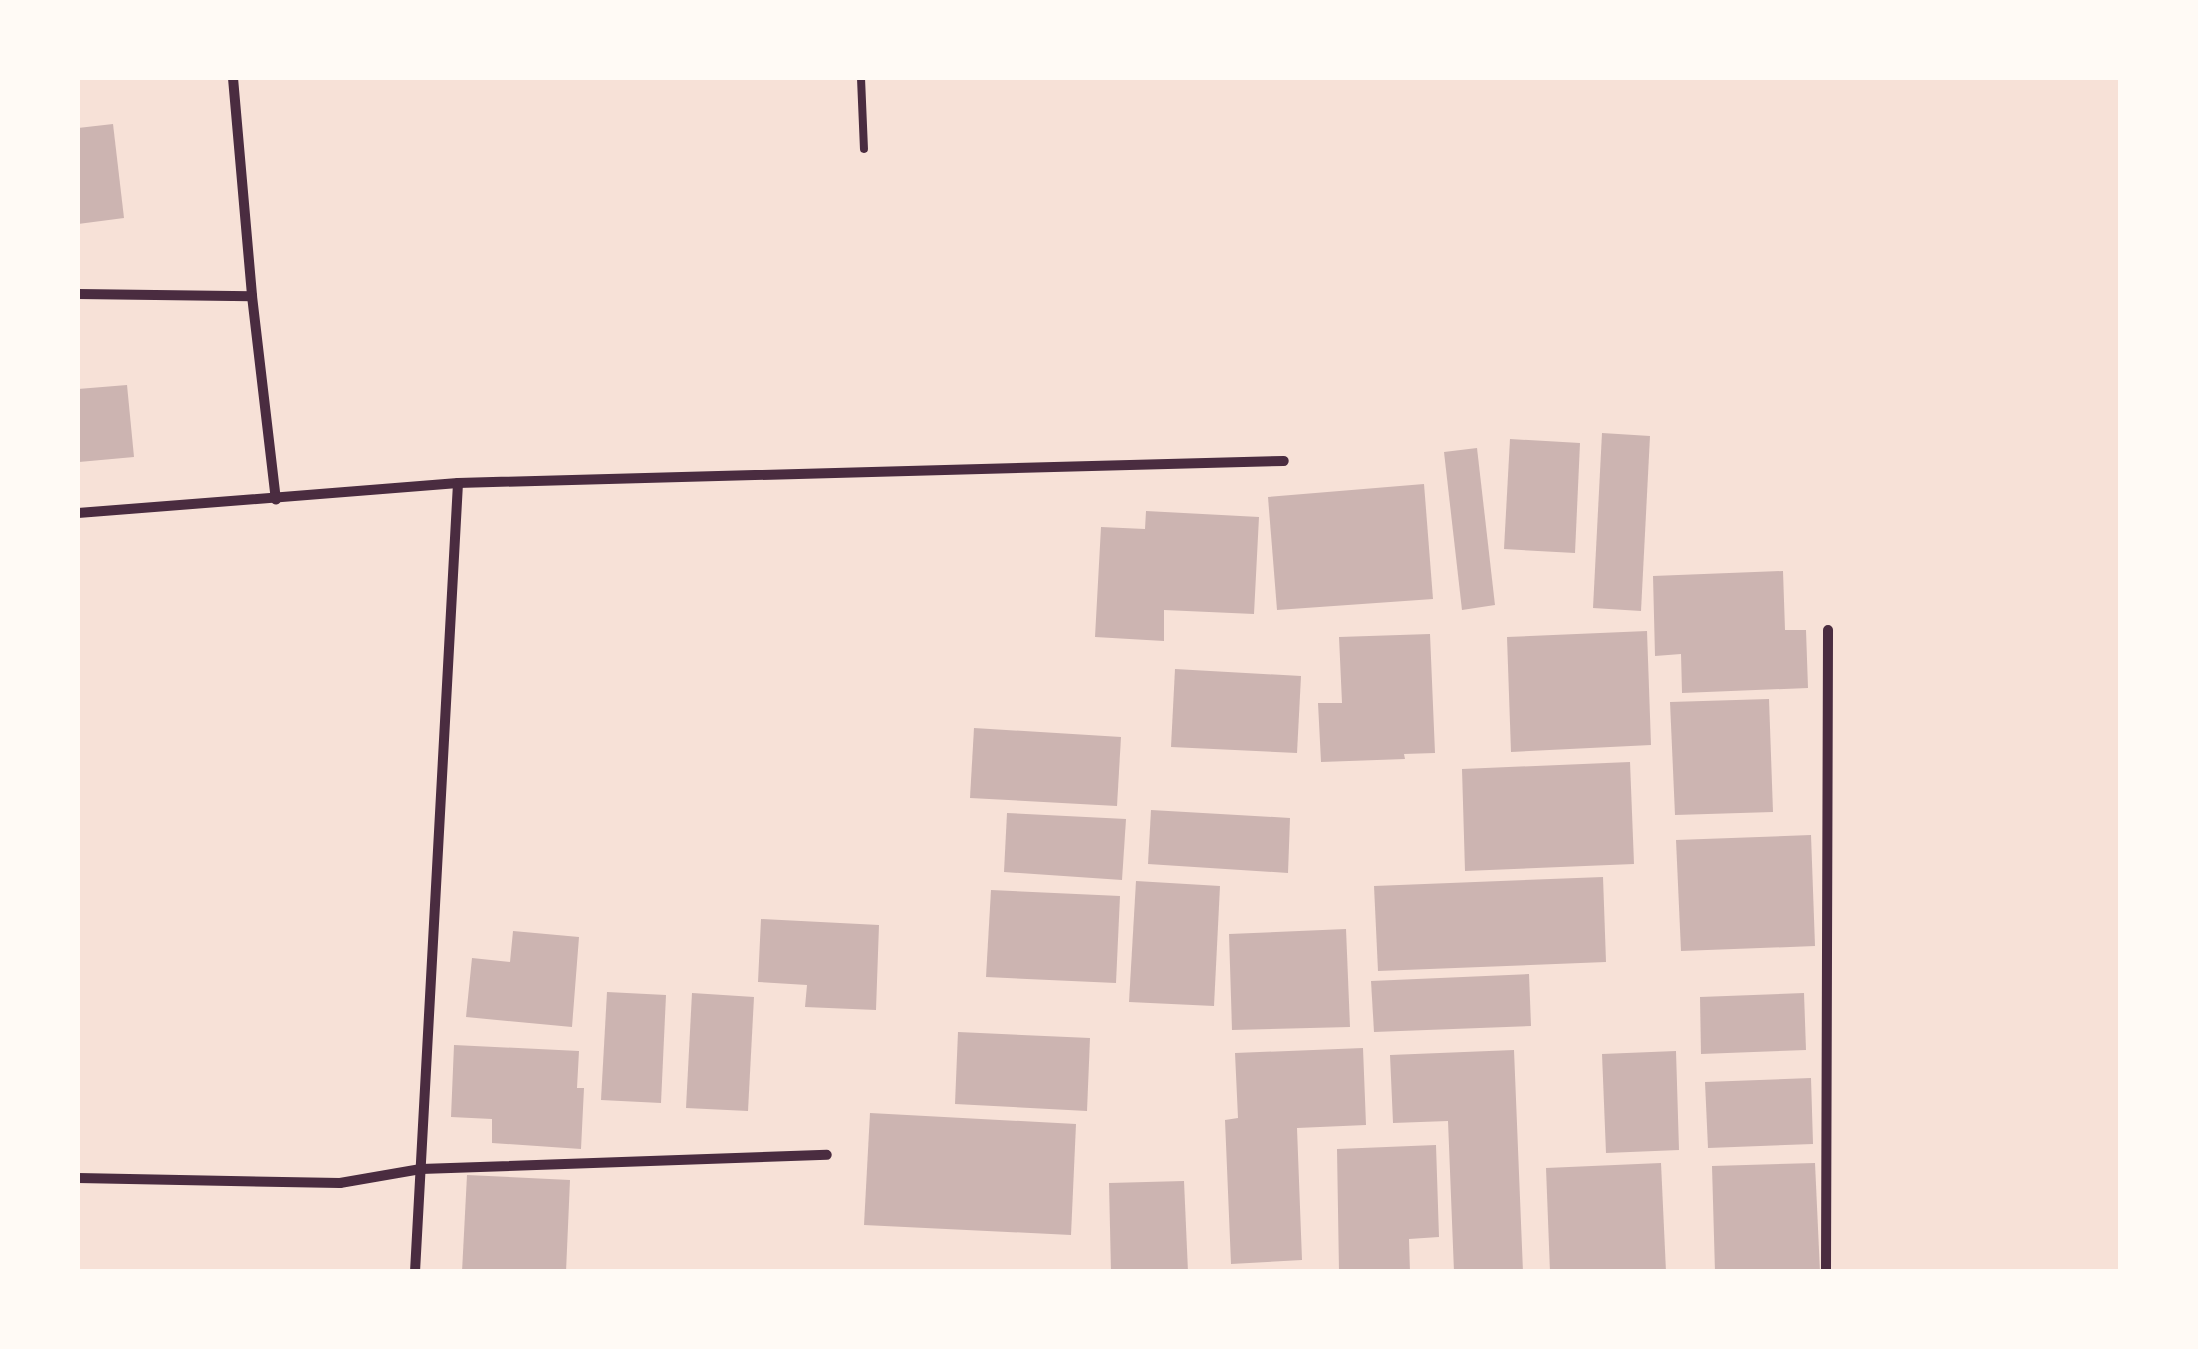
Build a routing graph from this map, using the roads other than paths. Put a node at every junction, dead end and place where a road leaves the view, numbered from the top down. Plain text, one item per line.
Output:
1 (233, 78) edge
2 (861, 78) edge
3 (864, 149) dead end
4 (78, 294) edge
5 (252, 296) junction
6 (1284, 460) dead end
7 (458, 483) junction
8 (276, 500) junction
9 (78, 513) edge
10 (1828, 630) dead end
11 (827, 1155) dead end
12 (420, 1169) junction
13 (78, 1178) edge
14 (416, 1272) edge
15 (1826, 1272) edge

1 - 5 street
2 - 3 lane
4 - 5 street
5 - 8 street
6 - 7 street
7 - 8 street
7 - 12 street
8 - 9 street
10 - 15 street
11 - 12 street
12 - 13 street
12 - 14 street

